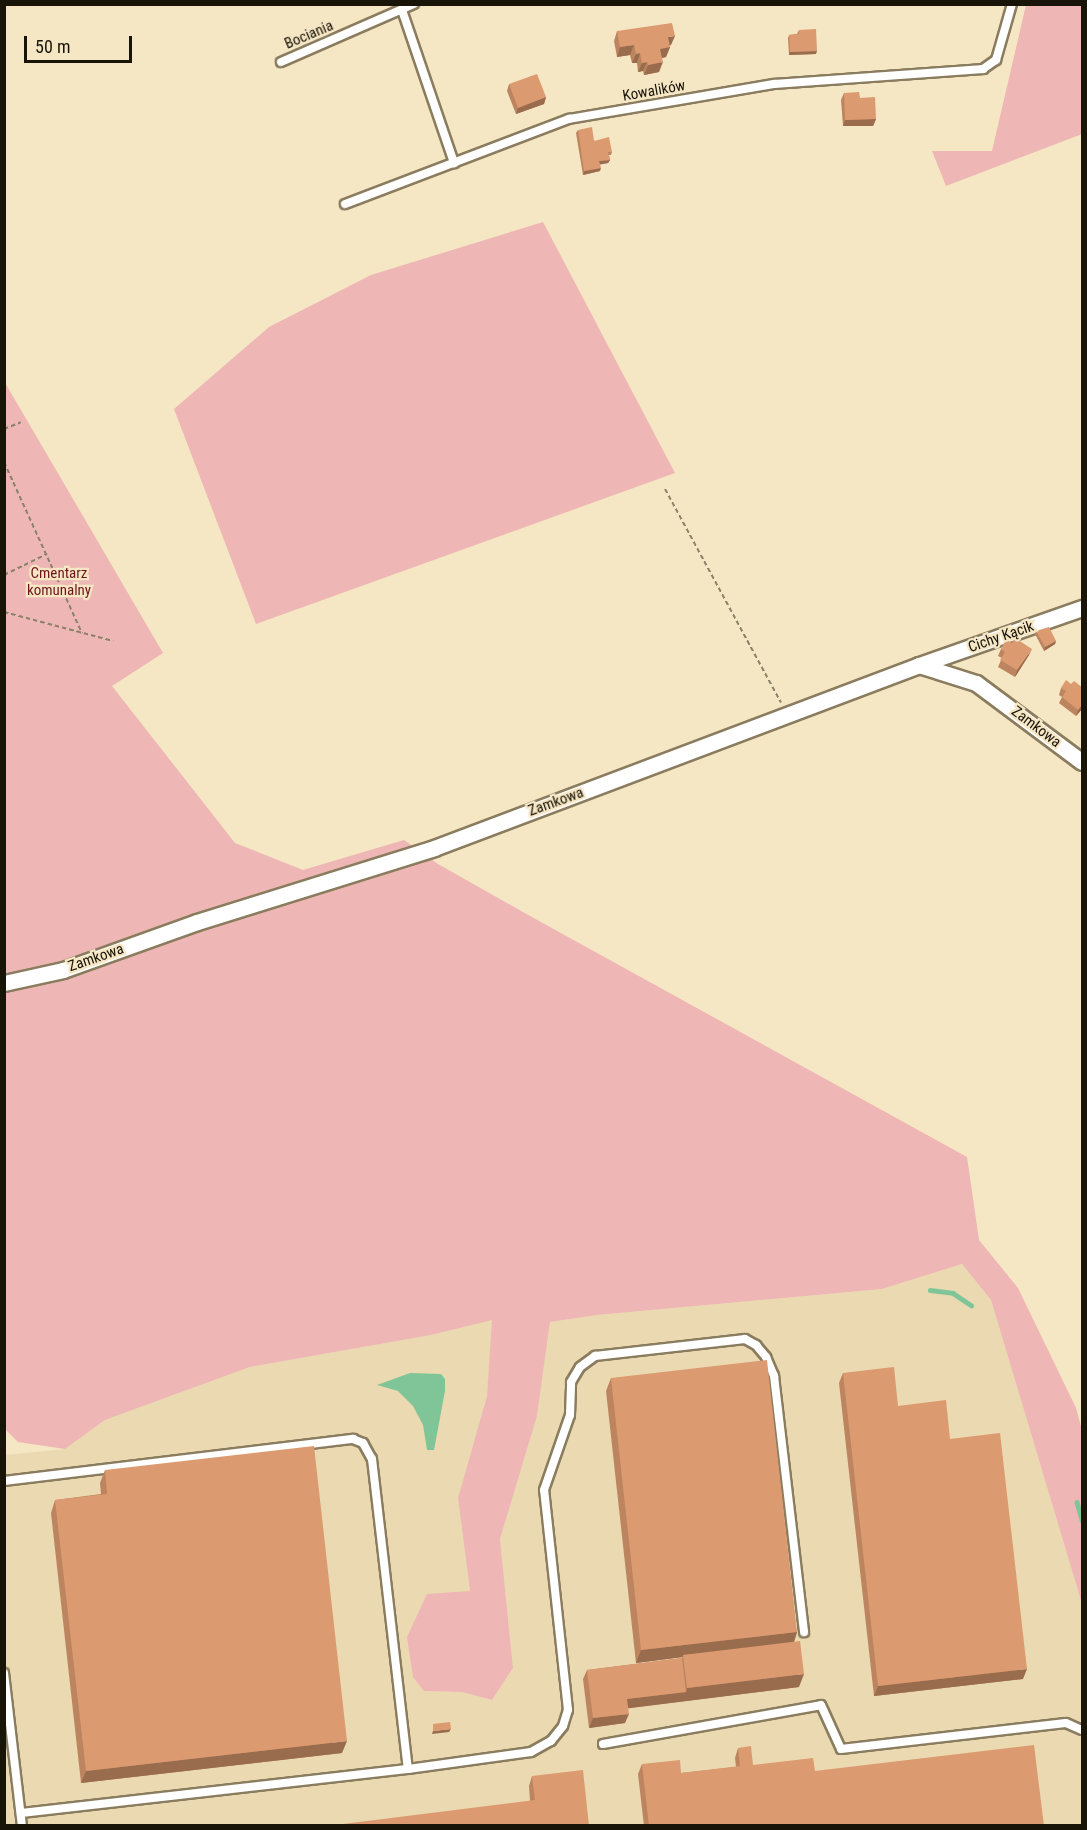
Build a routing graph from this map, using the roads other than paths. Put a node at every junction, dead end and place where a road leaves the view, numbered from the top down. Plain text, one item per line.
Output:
1 (414, 4) edge
2 (1012, 4) edge
3 (402, 10) junction
4 (280, 62) dead end
5 (454, 163) junction
6 (345, 204) dead end
7 (1083, 609) edge
8 (919, 665) junction
9 (1083, 762) edge
10 (4, 983) edge
11 (4, 1481) edge
12 (804, 1632) dead end
13 (4, 1673) edge
14 (1083, 1730) edge
15 (603, 1744) dead end
16 (408, 1769) junction
17 (21, 1813) junction
18 (15, 1826) edge
19 (22, 1826) edge

1 - 3 lane, Bociania
2 - 5 lane, Kowalików
3 - 4 lane, Bociania
3 - 5 lane
5 - 6 lane, Kowalików
7 - 8 street, Cichy Kącik
8 - 9 street, Zamkowa
8 - 10 street, Zamkowa
11 - 16 lane
12 - 16 lane
13 - 17 lane
14 - 15 lane
16 - 17 lane
17 - 18 lane
17 - 19 lane

